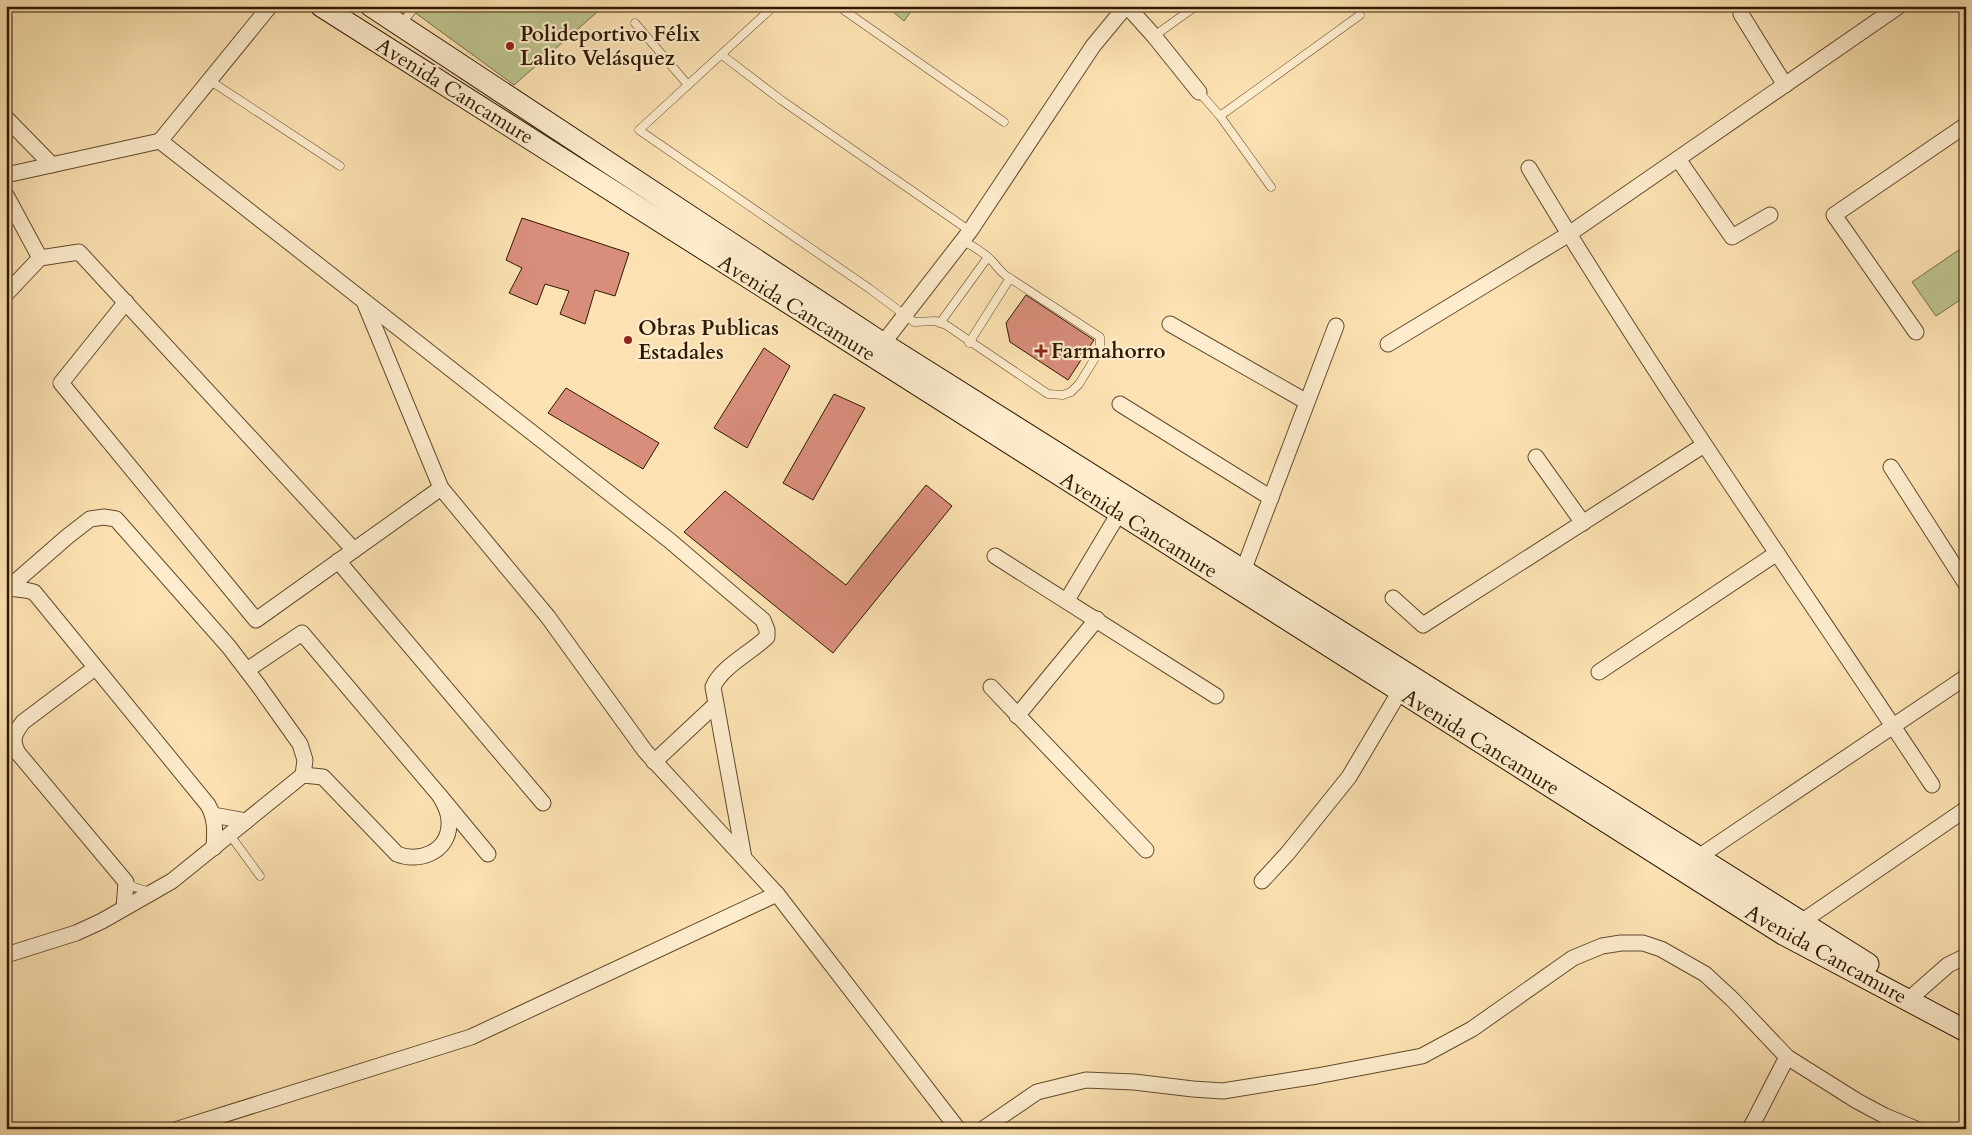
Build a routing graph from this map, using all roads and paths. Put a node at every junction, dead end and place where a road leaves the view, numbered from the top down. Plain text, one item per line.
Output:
1 (270, 6) edge
2 (321, 6) edge
3 (371, 6) edge
4 (416, 6) edge
5 (774, 6) edge
6 (838, 6) edge
7 (1126, 6) edge
8 (1196, 6) edge
9 (1899, 6) edge
10 (1741, 14) dead end
11 (1360, 15) dead end
12 (635, 23) dead end
13 (399, 26) junction
14 (1154, 36) junction
15 (384, 46) junction
16 (722, 55) junction
17 (209, 80) junction
18 (688, 85) junction
19 (1785, 85) junction
20 (1199, 92) joint
21 (1220, 116) junction
22 (6, 118) edge
23 (1004, 122) dead end
24 (1966, 125) edge
25 (160, 141) junction
26 (1678, 158) junction
27 (52, 165) junction
28 (340, 166) dead end
29 (1529, 168) dead end
30 (6, 175) edge
31 (1271, 187) dead end
32 (6, 195) edge
33 (1770, 215) dead end
34 (1569, 234) junction
35 (967, 236) junction
36 (988, 257) junction
37 (40, 258) junction
38 (1010, 278) junction
39 (6, 294) edge
40 (126, 302) junction
41 (364, 302) junction
42 (905, 314) junction
43 (940, 323) junction
44 (1170, 324) dead end
45 (1336, 326) dead end
46 (1916, 332) dead end
47 (969, 342) junction
48 (1388, 344) dead end
49 (878, 350) junction
50 (1307, 402) junction
51 (1120, 404) dead end
52 (1704, 445) junction
53 (1536, 457) dead end
54 (1891, 467) dead end
55 (441, 488) junction
56 (1271, 498) junction
57 (1119, 513) junction
58 (1583, 523) junction
59 (354, 550) junction
60 (1777, 553) junction
61 (995, 556) dead end
62 (338, 562) junction
63 (34, 567) junction
64 (1243, 571) junction
65 (1966, 584) edge
66 (7, 589) edge
67 (34, 592) junction
68 (1393, 598) dead end
69 (1067, 600) junction
70 (1097, 619) junction
71 (95, 668) junction
72 (247, 670) junction
73 (1599, 672) dead end
74 (1966, 677) edge
75 (990, 687) dead end
76 (1400, 691) junction
77 (1216, 696) dead end
78 (715, 706) junction
79 (1017, 716) junction
80 (1893, 726) junction
81 (654, 762) junction
82 (303, 775) junction
83 (1932, 785) dead end
84 (440, 796) junction
85 (543, 803) dead end
86 (1966, 809) edge
87 (213, 815) junction
88 (246, 821) junction
89 (230, 835) junction
90 (214, 848) junction
91 (1146, 850) dead end
92 (488, 854) dead end
93 (744, 858) junction
94 (1699, 858) junction
95 (1680, 868) junction
96 (260, 876) dead end
97 (1262, 881) dead end
98 (126, 882) junction
99 (151, 892) junction
100 (777, 894) junction
101 (124, 908) junction
102 (1802, 923) junction
103 (1783, 934) junction
104 (6, 955) edge
105 (1966, 956) edge
106 (1915, 994) junction
107 (1966, 1025) edge
108 (1966, 1031) edge
109 (1787, 1057) junction
110 (178, 1129) edge
111 (958, 1129) edge
112 (983, 1129) edge
113 (1750, 1129) edge
114 (1916, 1129) edge

1 - 17 street
2 - 15 main road, Avenida Cancamure
3 - 13 main road, Avenida Cancamure
4 - 13 lane
5 - 16 lane
6 - 23 lane
7 - 14 street
7 - 35 street
8 - 14 lane
9 - 19 street
10 - 19 street
11 - 21 lane
12 - 18 lane
13 - 15 street
13 - 49 main road, Avenida Cancamure
14 - 20 street
15 - 49 main road, Avenida Cancamure
16 - 18 lane
16 - 35 lane
17 - 25 street
17 - 28 lane
18 - 42 lane
19 - 26 street
20 - 21 lane
21 - 31 lane
22 - 27 street
24 - 46 street
25 - 27 street
25 - 41 street
26 - 33 street
26 - 34 street
27 - 30 street
29 - 34 street
32 - 37 street
34 - 48 street
34 - 52 street
35 - 36 lane
35 - 42 street
36 - 38 lane
36 - 43 lane
37 - 39 street
37 - 40 street
38 - 47 lane
38 - 47 lane
40 - 59 street
40 - 62 street
41 - 55 street
41 - 78 street
42 - 43 lane
42 - 49 street
43 - 47 lane
44 - 50 street
45 - 50 street
49 - 57 main road, Avenida Cancamure
49 - 64 main road, Avenida Cancamure
50 - 56 street
51 - 56 street
52 - 58 street
52 - 60 street
53 - 58 street
54 - 65 street
55 - 59 street
55 - 81 street
56 - 64 street
57 - 69 street
57 - 76 main road, Avenida Cancamure
58 - 68 street
59 - 62 street
60 - 73 street
60 - 80 street
61 - 69 street
62 - 85 street
63 - 66 street
63 - 67 street
63 - 72 street
64 - 94 main road, Avenida Cancamure
66 - 67 street
67 - 71 street
69 - 70 street
70 - 77 street
70 - 79 street
71 - 87 street
71 - 98 street
72 - 82 street
72 - 84 street
74 - 80 street
75 - 79 street
76 - 95 main road, Avenida Cancamure
76 - 97 street
78 - 81 street
78 - 93 street
79 - 91 street
80 - 83 street
80 - 94 street
81 - 93 street
82 - 84 street
82 - 88 street
84 - 92 street
86 - 102 street
87 - 88 street
87 - 90 street
88 - 89 street
89 - 90 street
89 - 96 lane
90 - 99 street
93 - 100 street
94 - 95 street
94 - 102 main road, Avenida Cancamure
95 - 103 main road, Avenida Cancamure
98 - 99 lane
98 - 101 street
99 - 101 street
100 - 110 street
100 - 111 street
101 - 104 street
102 - 103 street
102 - 106 main road, Avenida Cancamure
103 - 108 main road, Avenida Cancamure
105 - 106 street
106 - 107 main road, Avenida Cancamure
109 - 112 street
109 - 113 street
109 - 114 street

